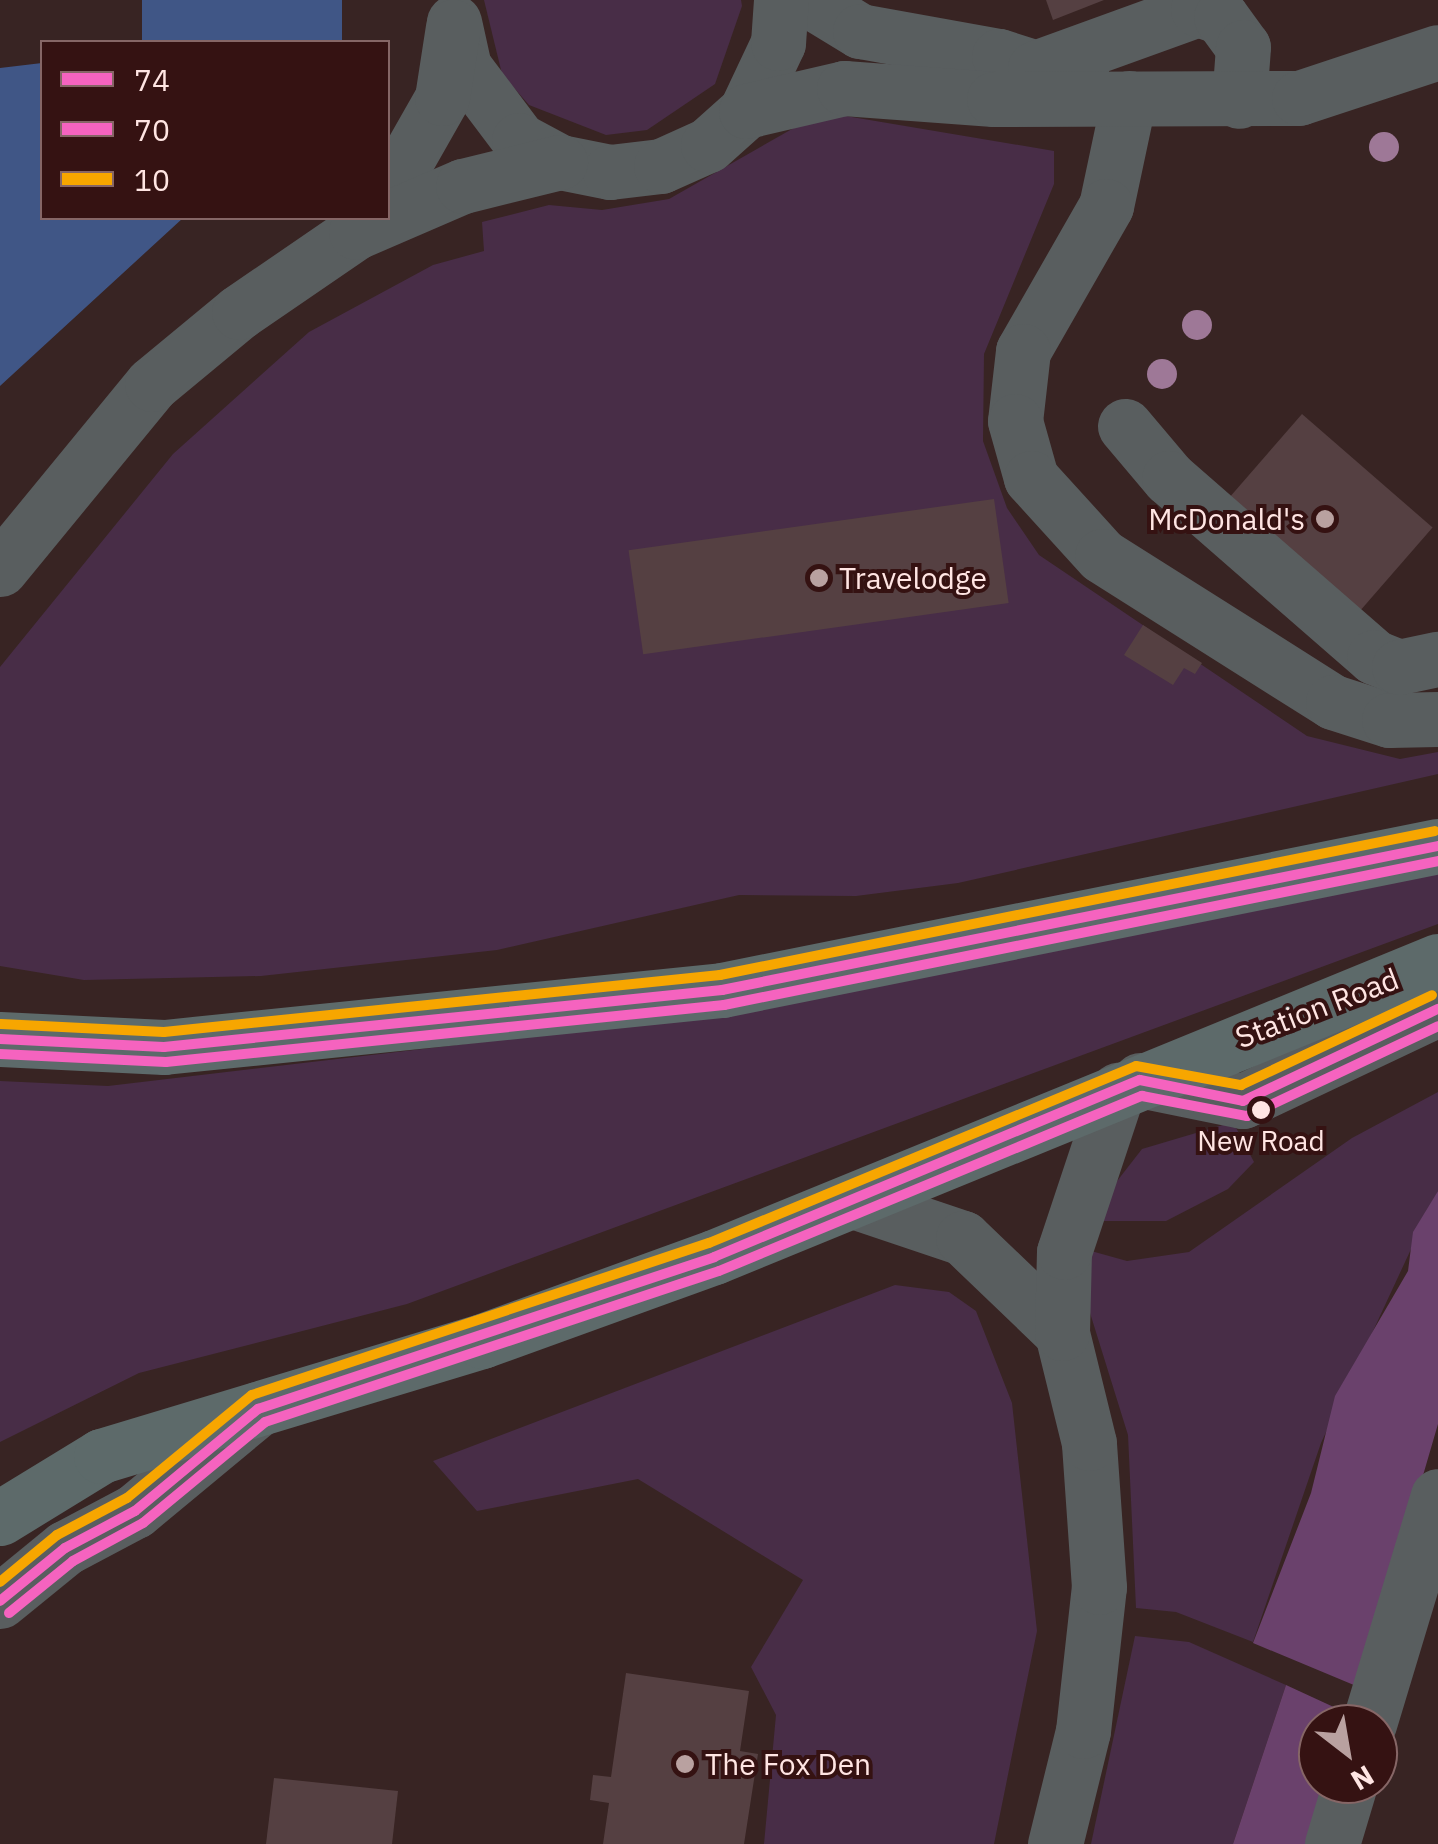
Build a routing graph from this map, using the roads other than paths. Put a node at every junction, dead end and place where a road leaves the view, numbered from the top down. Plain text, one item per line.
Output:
1 (781, 0) edge
2 (809, 0) edge
3 (455, 11) edge
4 (1438, 52) edge
5 (1035, 68) junction
6 (1129, 98) junction
7 (1239, 102) junction
8 (746, 112) junction
9 (560, 162) junction
10 (390, 182) edge
11 (390, 208) edge
12 (362, 220) edge
13 (1125, 426) dead end
14 (0, 569) edge
15 (1437, 659) edge
16 (1438, 719) edge
17 (1438, 846) edge
18 (1438, 961) edge
19 (1438, 1009) edge
20 (0, 1039) edge
21 (1129, 1085) junction
22 (853, 1201) junction
23 (1062, 1333) junction
24 (258, 1409) junction
25 (1438, 1496) edge
26 (0, 1518) edge
27 (0, 1601) edge
28 (1375, 1704) edge
29 (1344, 1804) edge
30 (1056, 1844) edge
31 (1332, 1844) edge

1 - 8 street
2 - 5 street
3 - 9 street
3 - 10 street
4 - 7 street
5 - 6 street
5 - 7 street
6 - 7 street
6 - 8 street
6 - 16 street
8 - 9 street
9 - 11 street
12 - 14 street
13 - 15 street
17 - 20 main road
18 - 21 main road, Station Road
19 - 21 street, Station Road
21 - 22 main road, Station Road
21 - 23 street
22 - 23 street
22 - 24 main road, Station Road
23 - 30 street
24 - 26 main road, Station Road
24 - 27 street, Station Road
25 - 28 street
29 - 31 street

